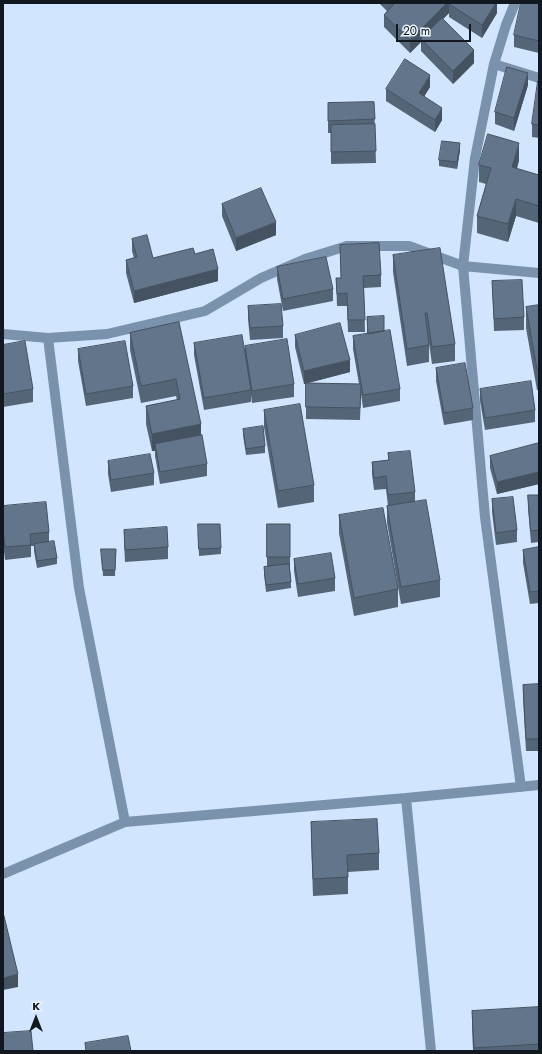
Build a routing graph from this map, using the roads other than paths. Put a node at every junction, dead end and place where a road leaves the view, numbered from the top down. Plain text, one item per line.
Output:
1 (515, 3) edge
2 (494, 64) junction
3 (539, 78) edge
4 (463, 266) junction
5 (539, 273) edge
6 (3, 334) edge
7 (48, 338) junction
8 (539, 785) edge
9 (521, 787) junction
10 (406, 798) junction
11 (125, 822) junction
12 (3, 874) edge
13 (431, 1051) edge

1 - 2 street
2 - 3 street
2 - 4 street
4 - 5 street
4 - 7 street
4 - 9 street
6 - 7 street
7 - 11 street
8 - 9 street
9 - 10 street
10 - 11 street
10 - 13 street
11 - 12 street

